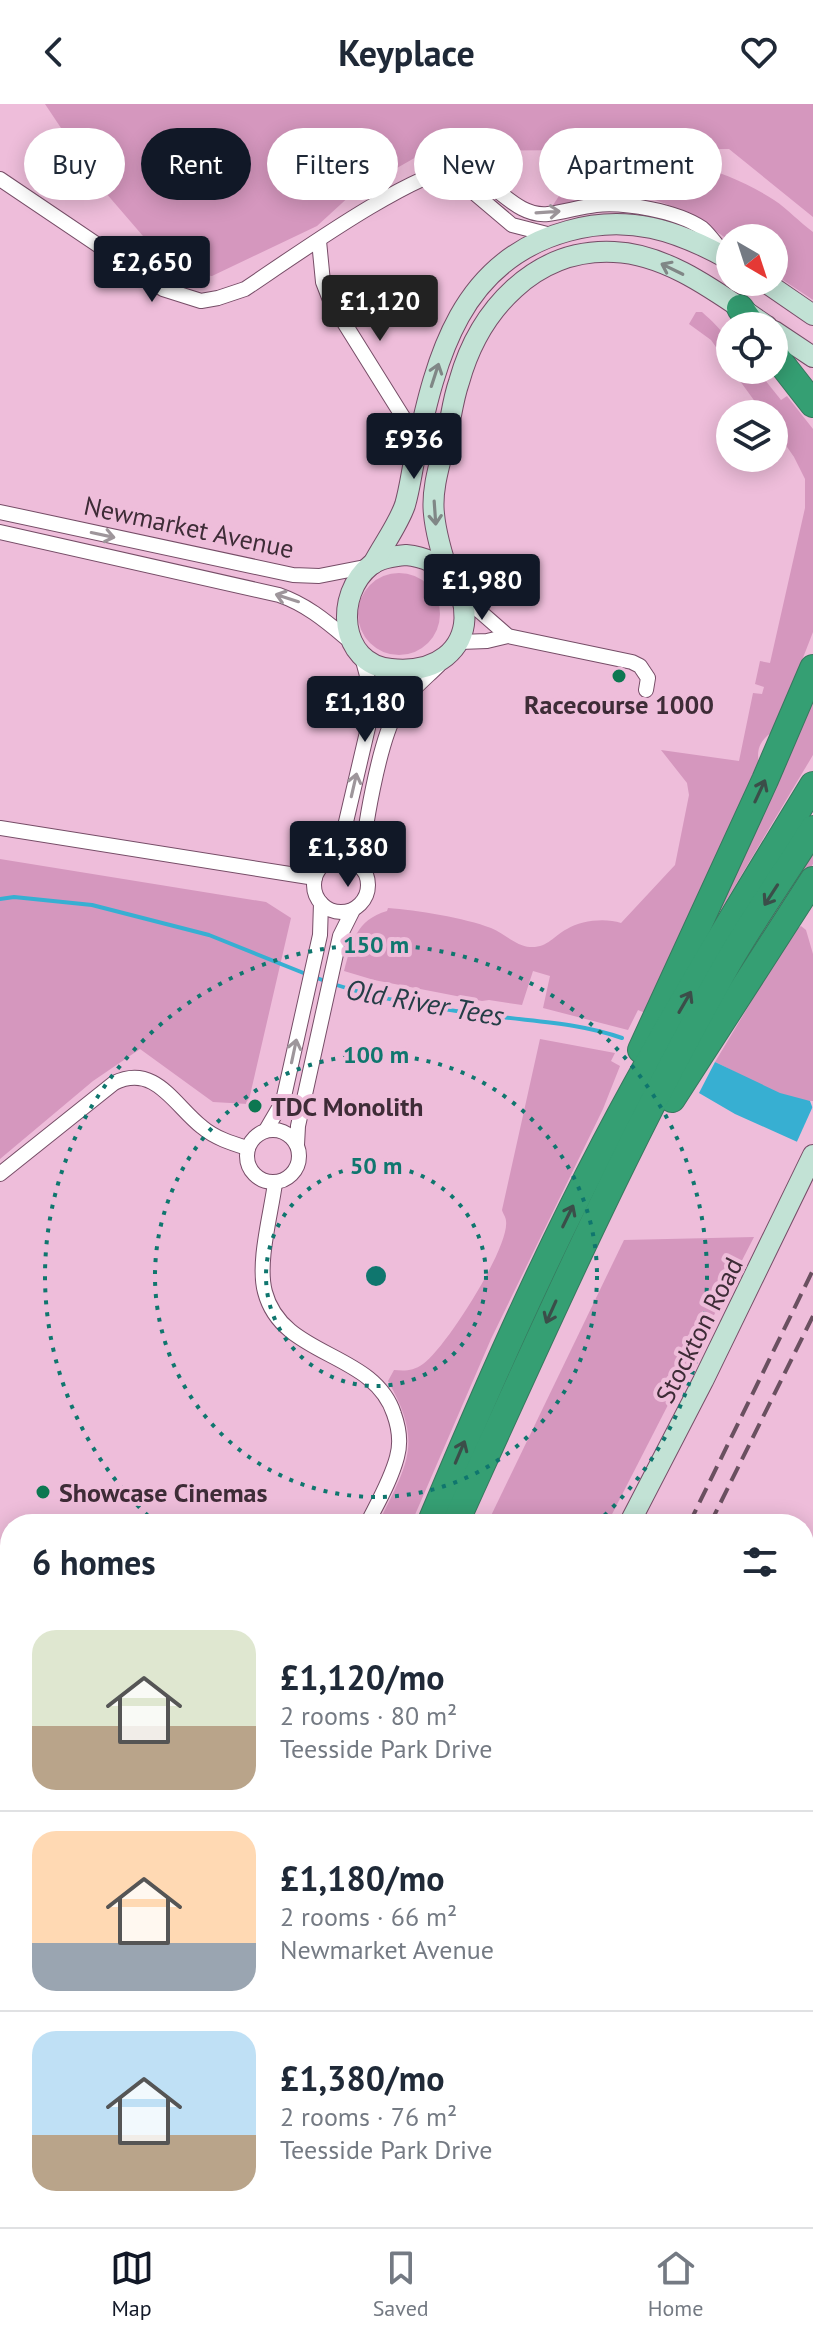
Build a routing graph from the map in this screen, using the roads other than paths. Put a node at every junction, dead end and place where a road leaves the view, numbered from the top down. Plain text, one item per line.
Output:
1 (0, 179) edge
2 (414, 182) edge
3 (482, 200) edge
4 (510, 200) edge
5 (551, 235) junction
6 (319, 241) junction
7 (716, 244) edge
8 (716, 252) edge
9 (785, 296) edge
10 (738, 312) edge
11 (813, 315) edge
12 (788, 340) edge
13 (813, 357) edge
14 (788, 372) edge
15 (813, 404) edge
16 (416, 451) junction
17 (0, 512) edge
18 (0, 532) edge
19 (371, 565) junction
20 (455, 586) junction
21 (508, 636) junction
22 (456, 648) junction
23 (356, 649) junction
24 (812, 672) edge
25 (646, 690) dead end
26 (813, 785) edge
27 (0, 828) edge
28 (813, 829) edge
29 (333, 860) junction
30 (363, 870) junction
31 (315, 878) junction
32 (813, 880) edge
33 (321, 903) junction
34 (353, 910) junction
35 (266, 1130) junction
36 (605, 1143) junction
37 (297, 1145) junction
38 (247, 1148) junction
39 (812, 1157) edge
40 (623, 1167) junction
41 (0, 1174) edge
42 (275, 1183) junction
43 (372, 1514) edge
44 (434, 1514) edge
45 (460, 1514) edge
46 (634, 1514) edge

1 - 6 street
2 - 6 street
3 - 5 street
4 -> 7 street
5 - 8 street
16 -> 5 street
6 - 16 street
9 - 11 street
10 -> 20 street
12 - 13 street
14 - 15 highway
16 - 19 street
17 -> 19 street, Newmarket Avenue
23 -> 18 street, Newmarket Avenue
19 - 20 street
19 - 23 street
20 - 21 street
20 - 22 street
21 - 22 street
21 - 25 street
22 - 23 street
22 - 30 street
29 -> 23 street
36 -> 24 highway
36 -> 26 highway
27 - 31 street
28 -> 40 highway
29 - 30 street
29 - 31 street
30 - 34 street
31 - 33 street
32 - 40 highway
33 - 34 street
35 -> 33 street
34 - 37 street
35 - 37 street
35 - 38 street
44 -> 36 highway
37 - 42 street
38 - 41 street
38 - 42 street
39 - 46 street, Stockton Road
40 -> 45 highway
42 - 43 street

